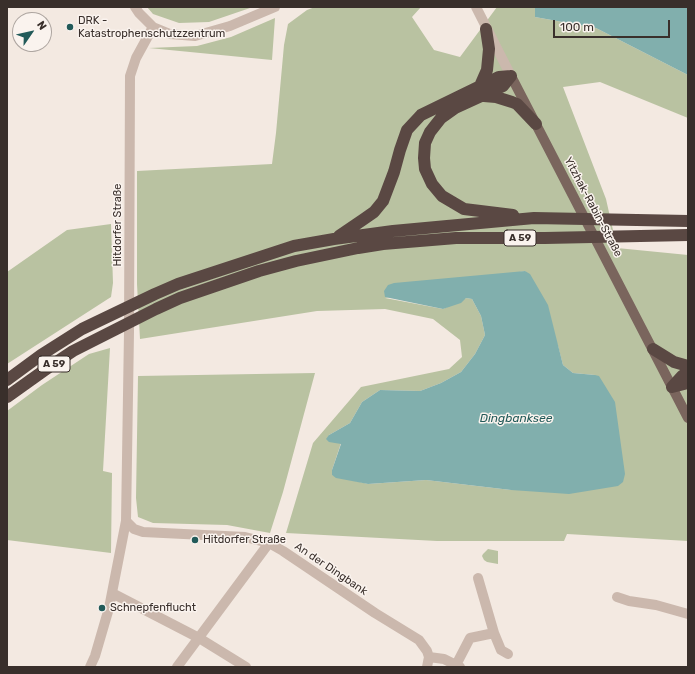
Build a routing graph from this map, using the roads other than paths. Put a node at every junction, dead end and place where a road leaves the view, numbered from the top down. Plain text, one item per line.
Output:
1 (135, 7) edge
2 (275, 7) edge
3 (476, 7) edge
4 (153, 28) junction
5 (486, 29) junction
6 (511, 76) junction
7 (482, 91) junction
8 (536, 124) junction
9 (534, 218) junction
10 (688, 221) edge
11 (688, 235) edge
12 (657, 236) junction
13 (334, 239) junction
14 (688, 243) edge
15 (653, 349) junction
16 (688, 366) edge
17 (688, 372) edge
18 (7, 380) edge
19 (688, 383) edge
20 (672, 387) junction
21 (7, 397) edge
22 (688, 418) edge
23 (126, 521) junction
24 (269, 543) junction
25 (478, 578) dead end
26 (112, 593) junction
27 (616, 597) dead end
28 (688, 614) edge
29 (494, 633) junction
30 (199, 638) junction
31 (508, 654) dead end
32 (428, 662) edge
33 (458, 666) edge
34 (90, 667) edge
35 (177, 667) edge
36 (246, 667) edge

1 - 4 street
2 - 4 street
3 - 5 street, Yitzhak-Rabin-Straße
4 - 23 street, Hitdorfer Straße
5 - 6 street, Yitzhak-Rabin-Straße
5 - 7 highway
6 - 7 highway
6 - 8 main road, Yitzhak-Rabin-Straße
7 - 8 highway
7 - 9 highway
7 - 13 highway
8 - 15 main road, Yitzhak-Rabin-Straße
9 - 10 highway, A 59
9 - 13 highway, A 59
11 - 12 highway, A 59
12 - 14 highway
12 - 21 highway, A 59
13 - 18 highway, A 59
15 - 16 highway
15 - 20 main road, Yitzhak-Rabin-Straße
17 - 20 highway
19 - 20 highway
20 - 22 main road, Yitzhak-Rabin-Straße
23 - 24 street, An der Dingbank
23 - 26 street, Hitdorfer Straße
24 - 30 street
24 - 32 street, An der Dingbank
25 - 29 street
26 - 30 street
26 - 34 street, Hitdorfer Straße
27 - 28 street
29 - 31 street
29 - 33 street
30 - 35 street
30 - 36 street
32 - 33 street, An der Dingbank

